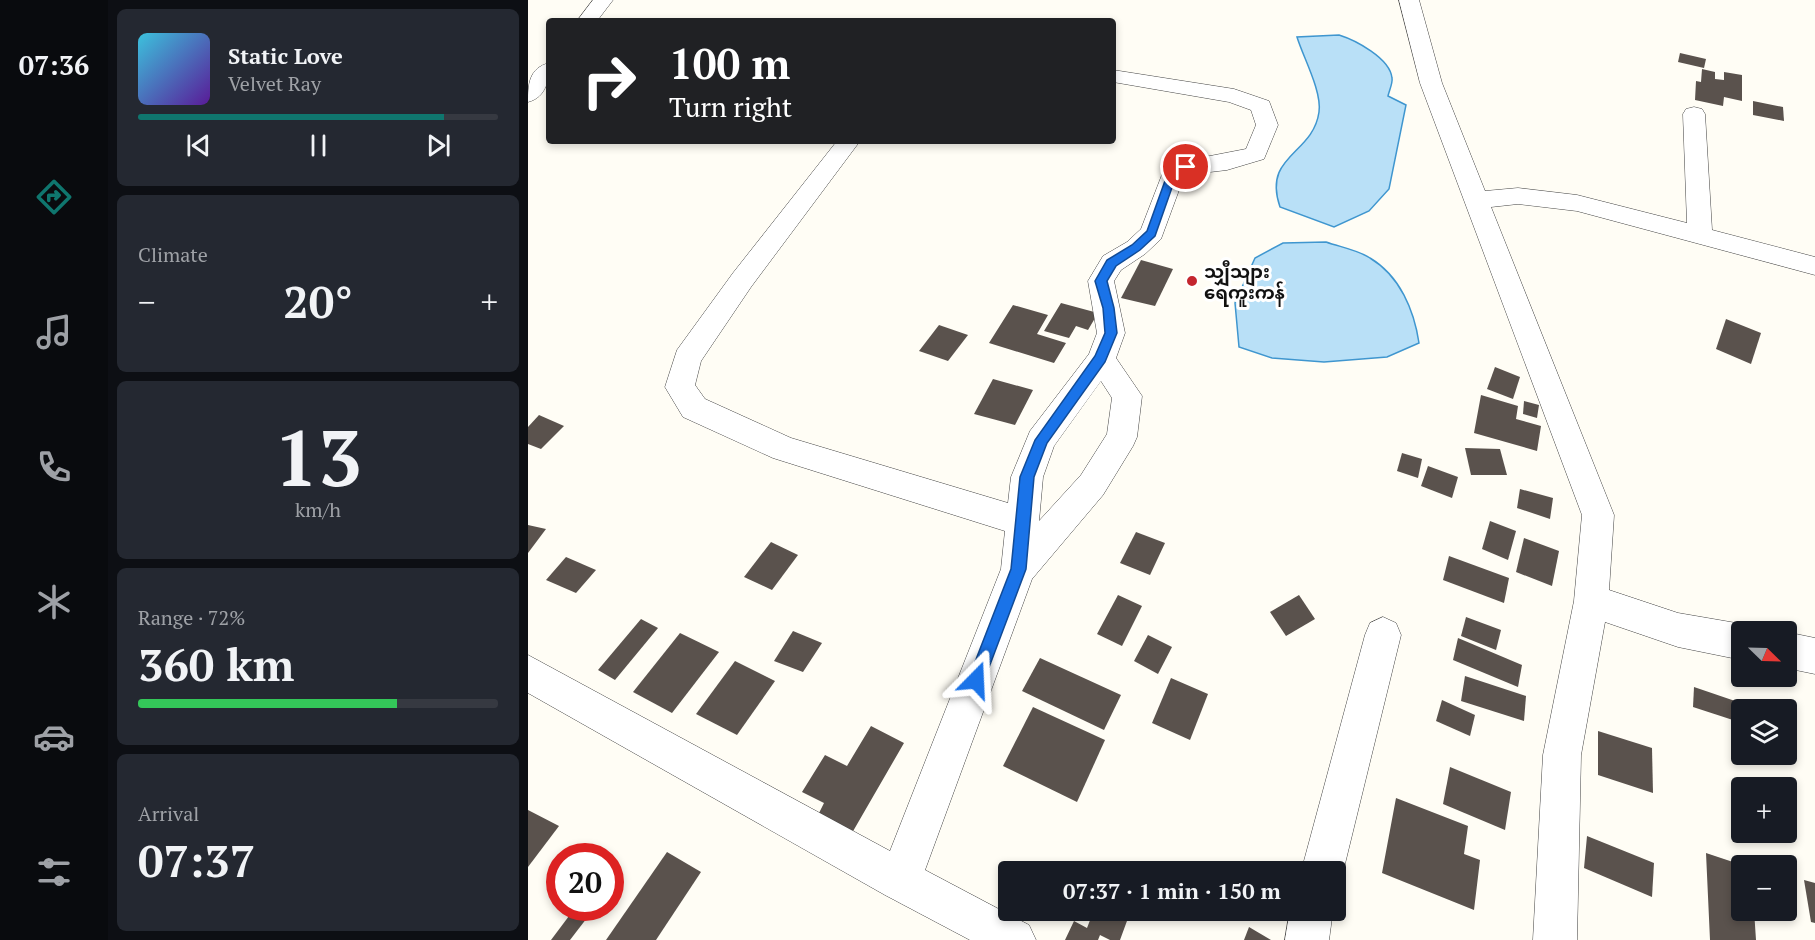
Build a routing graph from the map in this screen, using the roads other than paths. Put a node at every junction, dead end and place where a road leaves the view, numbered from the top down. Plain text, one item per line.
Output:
1 (603, 0) edge
2 (1409, 0) edge
3 (589, 18) edge
4 (546, 73) edge
5 (1116, 76) edge
6 (528, 95) edge
7 (1694, 114) dead end
8 (847, 144) edge
9 (1477, 200) junction
10 (1700, 235) junction
11 (1815, 266) edge
12 (1101, 359) junction
13 (1023, 522) junction
14 (1018, 569) junction
15 (1591, 601) junction
16 (1383, 635) dead end
17 (1731, 640) edge
18 (1797, 652) edge
19 (1815, 656) edge
20 (528, 673) edge
21 (1325, 861) edge
22 (900, 880) junction
23 (1310, 921) edge
24 (990, 935) edge
25 (1307, 940) edge
26 (1555, 940) edge

1 - 3 street
2 - 9 street
4 - 6 street
5 - 12 street
7 - 10 street
8 - 13 street
9 - 10 street
9 - 15 street
10 - 11 street
12 - 13 street
12 - 14 street
13 - 14 street
14 - 22 street
15 - 17 street
15 - 26 street
16 - 21 street
18 - 19 street
20 - 22 street
22 - 24 street
23 - 25 street

